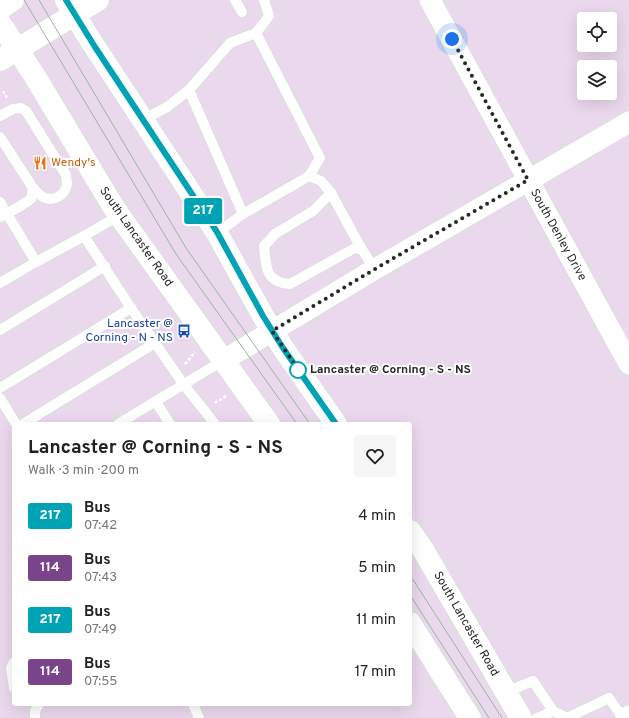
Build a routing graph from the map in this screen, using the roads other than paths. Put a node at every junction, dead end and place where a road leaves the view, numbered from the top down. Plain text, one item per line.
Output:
1 (13, 0) edge
2 (98, 0) edge
3 (235, 0) edge
4 (264, 0) edge
5 (430, 0) edge
6 (71, 7) edge
7 (0, 9) edge
8 (242, 12) dead end
9 (0, 23) edge
10 (256, 33) junction
11 (8, 55) edge
12 (189, 90) junction
13 (0, 116) edge
14 (143, 120) junction
15 (629, 122) edge
16 (0, 137) edge
17 (309, 176) junction
18 (528, 180) junction
19 (33, 188) junction
20 (331, 193) junction
21 (0, 202) edge
22 (3, 214) edge
23 (243, 214) junction
24 (120, 215) junction
25 (217, 232) junction
26 (84, 236) junction
27 (362, 248) junction
28 (36, 262) junction
29 (105, 266) junction
30 (375, 269) junction
31 (0, 284) edge
32 (131, 308) junction
33 (0, 330) edge
34 (272, 331) junction
35 (155, 343) junction
36 (224, 360) junction
37 (629, 364) edge
38 (184, 385) junction
39 (0, 388) edge
40 (0, 398) edge
41 (156, 402) junction
42 (15, 422) edge
43 (26, 422) edge
44 (121, 422) edge
45 (169, 422) edge
46 (213, 422) edge
47 (268, 422) edge
48 (335, 422) edge
49 (412, 534) edge
50 (412, 626) edge
51 (506, 692) junction
52 (194, 706) edge
53 (553, 711) junction
54 (629, 716) edge
55 (198, 718) edge
56 (470, 718) edge
57 (521, 718) edge
58 (537, 718) edge
59 (623, 718) edge
60 (626, 718) edge

1 - 7 main road
2 - 6 main road
3 - 8 lane
4 - 10 lane
5 - 18 street, South Denley Drive
6 - 11 main road
6 - 14 main road
9 - 11 main road, South Lancaster Road
10 - 12 lane
10 - 17 lane
11 - 24 main road, South Lancaster Road
12 - 14 lane
12 - 23 lane
13 - 19 lane
14 - 25 main road
15 - 18 street
16 - 19 lane
17 - 20 lane
17 - 23 lane
18 - 30 street
18 - 37 street, South Denley Drive
19 - 22 lane
20 - 27 lane
20 - 27 lane
21 - 22 lane
22 - 28 lane
23 - 25 lane
24 - 26 lane
24 - 36 main road, South Lancaster Road
25 - 34 main road
26 - 28 lane
26 - 29 lane
27 - 30 lane
28 - 31 lane
29 - 32 lane
29 - 33 lane
30 - 34 street
32 - 35 lane
32 - 39 lane
34 - 36 street
34 - 48 main road
35 - 38 lane
35 - 43 lane
36 - 38 lane
36 - 47 main road, South Lancaster Road
38 - 41 lane
38 - 46 lane
40 - 42 lane
41 - 44 lane
41 - 45 lane
49 - 51 main road, South Lancaster Road
50 - 56 main road
51 - 53 lane
51 - 57 main road, South Lancaster Road
52 - 55 lane
53 - 58 lane
53 - 59 lane
54 - 60 street

